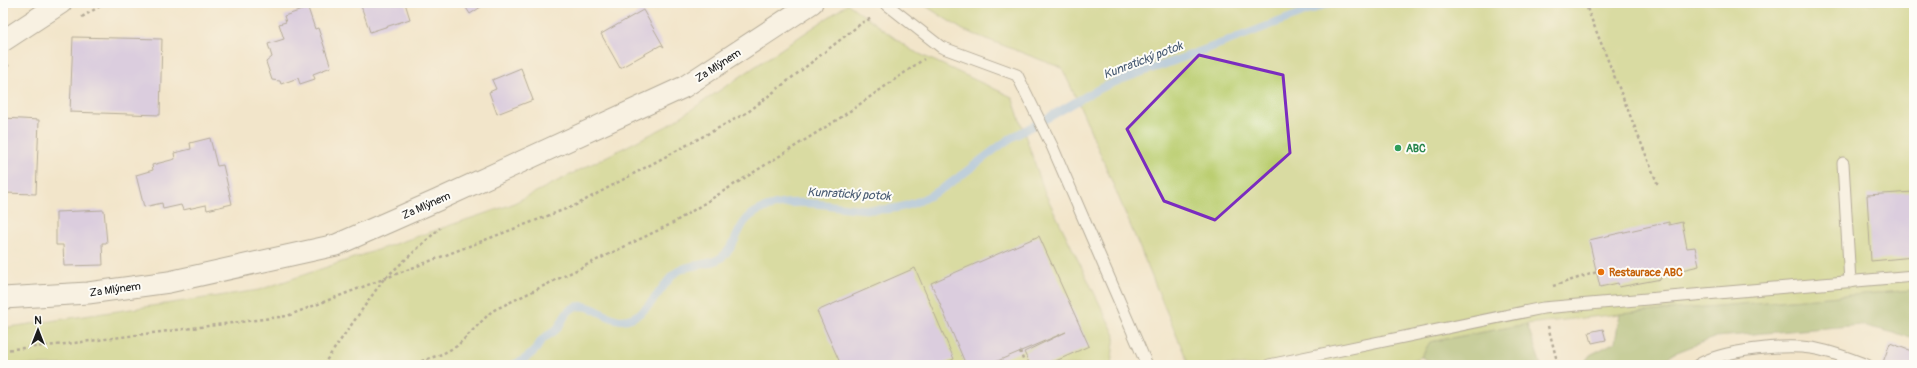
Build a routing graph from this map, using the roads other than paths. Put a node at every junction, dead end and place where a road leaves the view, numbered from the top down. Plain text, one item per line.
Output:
1 (60, 3) edge
2 (812, 3) edge
3 (888, 7) edge
4 (3, 41) edge
5 (1843, 163) dead end
6 (1914, 276) edge
7 (1850, 282) junction
8 (3, 298) edge
9 (1147, 365) edge
10 (1269, 365) edge
11 (1698, 365) edge
12 (1867, 365) edge

1 - 4 street
2 - 8 street, Za Mlýnem
3 - 9 lane
5 - 7 lane
6 - 7 lane
7 - 10 lane
11 - 12 lane

